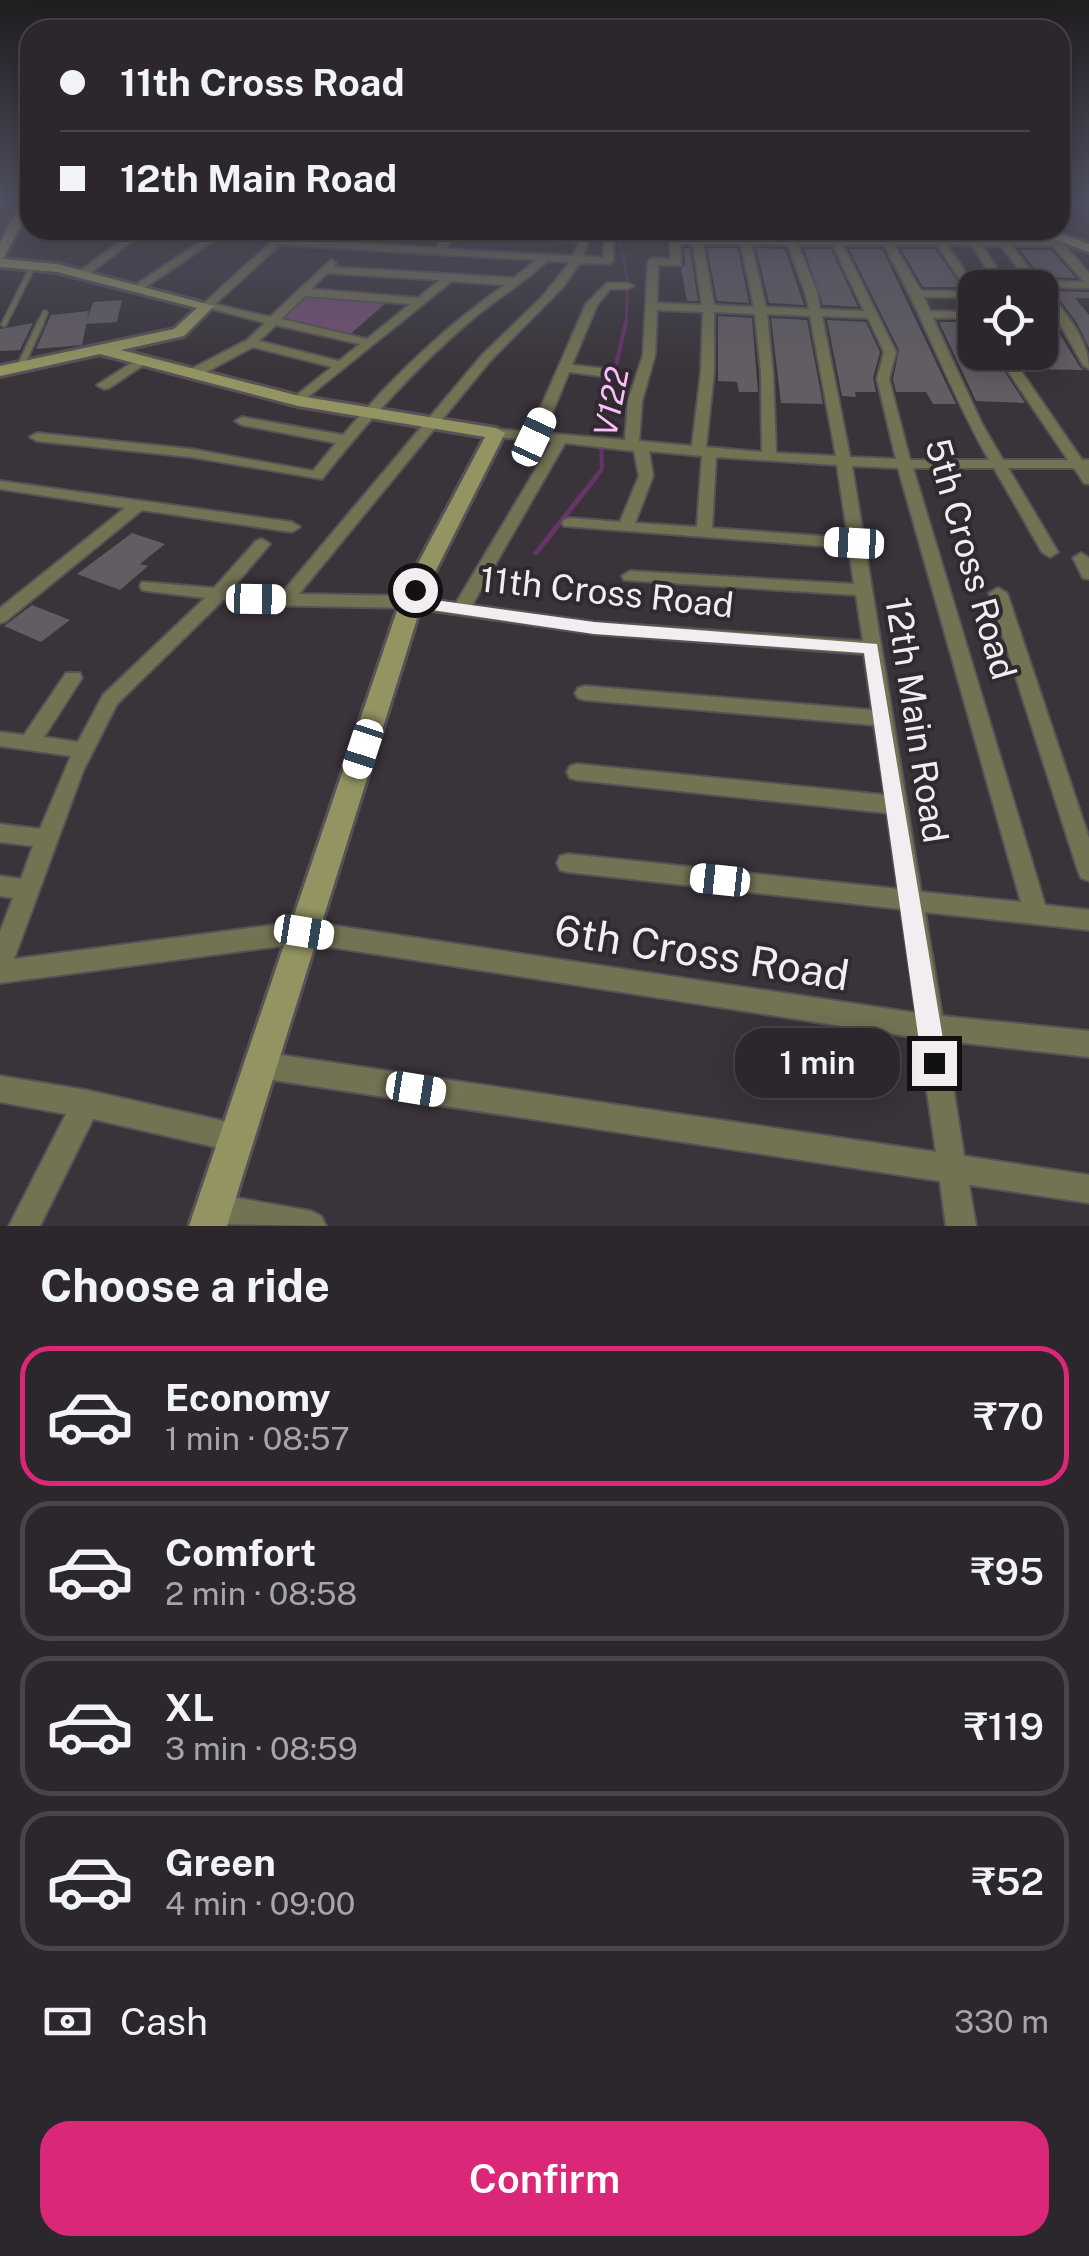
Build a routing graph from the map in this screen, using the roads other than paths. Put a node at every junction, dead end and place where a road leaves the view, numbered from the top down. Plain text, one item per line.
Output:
1 (105, 257) edge
2 (184, 257) edge
3 (261, 257) edge
4 (532, 257) edge
5 (609, 257) edge
6 (676, 257) edge
7 (700, 257) edge
8 (748, 257) edge
9 (798, 257) edge
10 (844, 257) edge
11 (896, 257) edge
12 (1071, 257) edge
13 (335, 258) dead end
14 (544, 258) junction
15 (0, 260) edge
16 (579, 260) junction
17 (34, 266) junction
18 (324, 270) junction
19 (82, 274) junction
20 (450, 277) junction
21 (517, 282) junction
22 (1089, 282) edge
23 (1058, 285) edge
24 (628, 286) dead end
25 (137, 288) junction
26 (304, 292) junction
27 (917, 294) junction
28 (958, 294) edge
29 (421, 302) junction
30 (207, 306) junction
31 (651, 306) junction
32 (710, 308) junction
33 (759, 310) junction
34 (1058, 311) edge
35 (44, 313) dead end
36 (813, 314) junction
37 (926, 314) junction
38 (958, 314) edge
39 (874, 315) junction
40 (274, 321) junction
41 (4, 325) dead end
42 (251, 343) junction
43 (370, 343) junction
44 (102, 350) junction
45 (141, 360) junction
46 (1089, 365) edge
47 (342, 366) junction
48 (20, 367) junction
49 (566, 368) junction
50 (1014, 370) edge
51 (0, 372) edge
52 (608, 373) dead end
53 (192, 374) junction
54 (104, 385) dead end
55 (298, 401) junction
56 (364, 414) junction
57 (242, 420) dead end
58 (434, 424) junction
59 (496, 433) junction
60 (38, 437) dead end
61 (534, 437) junction
62 (345, 440) junction
63 (560, 440) junction
64 (636, 447) junction
65 (704, 453) junction
66 (769, 457) junction
67 (844, 460) junction
68 (904, 464) junction
69 (996, 464) junction
70 (1083, 464) edge
71 (1089, 480) edge
72 (2, 488) edge
73 (137, 506) junction
74 (570, 523) dead end
75 (292, 527) dead end
76 (625, 528) junction
77 (704, 534) junction
78 (854, 543) junction
79 (262, 544) dead end
80 (1050, 552) dead end
81 (1081, 558) dead end
82 (1089, 574) edge
83 (630, 576) dead end
84 (148, 586) dead end
85 (862, 590) junction
86 (998, 593) dead end
87 (217, 596) junction
88 (286, 599) junction
89 (411, 602) junction
90 (460, 609) junction
91 (0, 618) edge
92 (871, 648) junction
93 (73, 678) dead end
94 (585, 692) dead end
95 (882, 718) junction
96 (0, 739) edge
97 (29, 743) junction
98 (84, 750) junction
99 (577, 772) dead end
100 (895, 805) junction
101 (0, 833) edge
102 (47, 840) junction
103 (568, 863) dead end
104 (1089, 872) edge
105 (0, 886) edge
106 (28, 890) junction
107 (910, 902) junction
108 (1038, 916) junction
109 (1089, 920) edge
110 (304, 932) junction
111 (0, 963) edge
112 (0, 972) edge
113 (929, 1027) junction
114 (1089, 1044) edge
115 (260, 1065) junction
116 (0, 1090) edge
117 (86, 1104) junction
118 (237, 1138) junction
119 (952, 1170) junction
120 (1089, 1189) edge
121 (211, 1217) edge
122 (24, 1226) edge
123 (310, 1226) edge
124 (961, 1226) edge

1 - 19 street
2 - 25 street
3 - 30 street
4 - 14 street
5 - 16 street
6 - 31 street
7 - 32 street
8 - 33 street
9 - 36 street, 12th Main Road
10 - 39 street, 5th Cross Road
11 - 27 street
12 - 22 street
13 - 18 street
14 - 16 street
14 - 21 street
15 - 17 street
16 - 58 street
17 - 19 street
17 - 41 lane
18 - 20 street
18 - 26 street
19 - 25 street
20 - 21 street
20 - 29 street
21 - 56 street
22 - 23 street
24 - 49 street
25 - 30 street
26 - 29 street
26 - 40 street
27 - 28 street
27 - 37 street
29 - 43 street
30 - 40 street
30 - 44 street
31 - 32 street
31 - 64 street
32 - 33 street
32 - 65 street
33 - 36 street
33 - 66 street
34 - 46 street
35 - 48 lane
36 - 39 street
36 - 67 street, 12th Main Road
37 - 38 street
37 - 69 street
39 - 68 street, 5th Cross Road
40 - 42 street
40 - 43 street
42 - 47 street
42 - 53 street
43 - 47 street
44 - 45 street
44 - 48 street
45 - 53 street
45 - 54 street
47 - 55 street
48 - 51 street
49 - 52 street
49 - 61 street
50 - 70 street
53 - 55 street
55 - 56 street
56 - 58 street
56 - 62 street
57 - 62 street
58 - 59 street
58 - 88 street
59 - 61 street
59 - 89 street
60 - 62 street
61 - 63 street
63 - 64 street
63 - 90 street
64 - 65 street
64 - 76 street
65 - 66 street
65 - 77 street
66 - 67 street
67 - 68 street
67 - 78 street, 12th Main Road
68 - 69 street
68 - 108 street, 5th Cross Road
69 - 70 street
69 - 80 street
70 - 71 street
72 - 73 street
73 - 75 street
73 - 91 street
74 - 76 street
76 - 77 street
77 - 78 street
78 - 85 street, 12th Main Road
79 - 87 street
81 - 82 street
83 - 85 street
84 - 87 street, 11th Cross Road
85 - 92 street, 12th Main Road
86 - 104 street
87 - 88 street, 11th Cross Road
87 - 98 street
88 - 89 street, 11th Cross Road
89 - 90 street, 11th Cross Road
89 - 110 street
90 - 92 street, 11th Cross Road
92 - 95 street, 12th Main Road
93 - 97 street
94 - 95 street
95 - 100 street, 12th Main Road
96 - 97 street
97 - 98 street
98 - 102 street
99 - 100 street
100 - 107 street, 12th Main Road
101 - 102 street
102 - 106 street
103 - 107 street
105 - 106 street
106 - 111 street
107 - 108 street
107 - 113 street, 12th Main Road
108 - 109 street
110 - 112 street, 6th Cross Road
110 - 113 street, 6th Cross Road
110 - 115 street
113 - 114 street, 6th Cross Road
113 - 119 street, 12th Main Road
115 - 118 street
115 - 119 street
116 - 117 street
117 - 118 street
117 - 122 street
118 - 121 street
119 - 120 street
119 - 124 street, 12th Main Road
121 - 123 street

